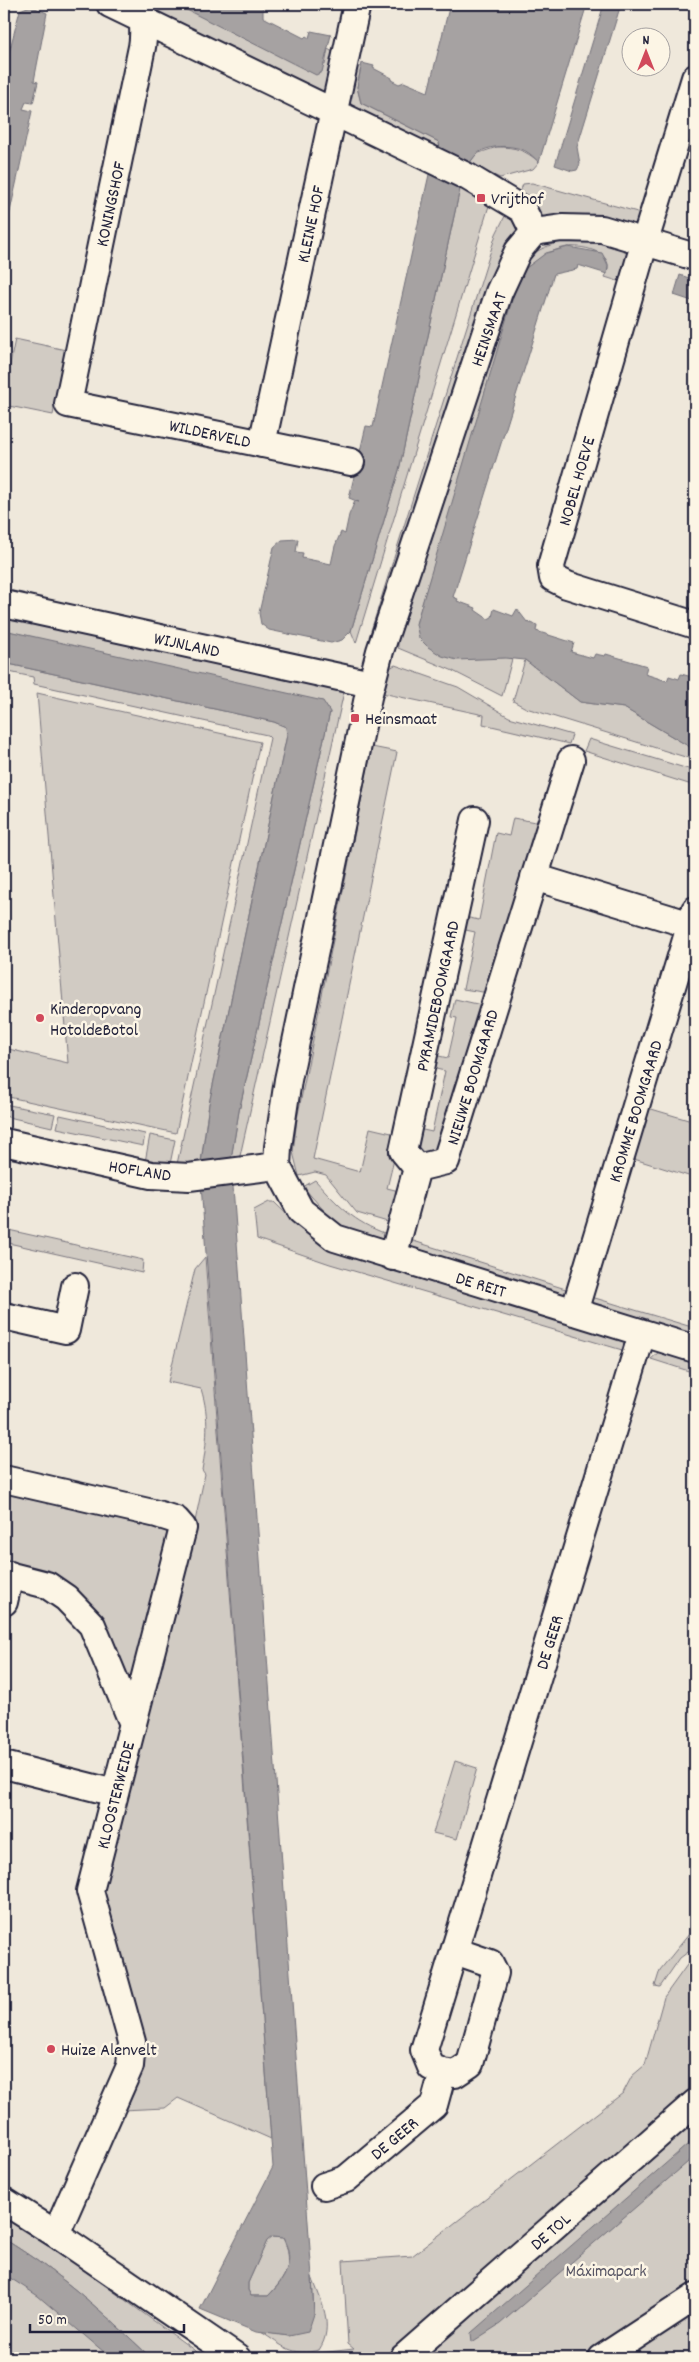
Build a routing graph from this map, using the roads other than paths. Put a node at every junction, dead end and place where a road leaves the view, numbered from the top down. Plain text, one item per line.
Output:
1 (110, 4) edge
2 (357, 4) edge
3 (142, 11) edge
4 (695, 78) edge
5 (334, 112) junction
6 (534, 232) junction
7 (645, 241) junction
8 (695, 257) edge
9 (68, 404) joint
10 (262, 444) junction
11 (352, 462) dead end
12 (4, 604) edge
13 (695, 624) edge
14 (371, 684) junction
15 (571, 760) dead end
16 (475, 820) dead end
17 (534, 877) junction
18 (693, 917) edge
19 (4, 1142) edge
20 (417, 1168) junction
21 (283, 1176) junction
22 (393, 1257) junction
23 (75, 1286) dead end
24 (574, 1312) junction
25 (4, 1316) edge
26 (642, 1334) junction
27 (695, 1349) edge
28 (4, 1478) edge
29 (7, 1575) edge
30 (4, 1602) edge
31 (133, 1724) junction
32 (4, 1765) edge
33 (115, 1793) junction
34 (455, 1951) junction
35 (443, 2072) junction
36 (695, 2103) edge
37 (324, 2186) dead end
38 (4, 2201) edge
39 (56, 2234) junction
40 (695, 2297) edge
41 (237, 2358) edge
42 (403, 2358) edge
43 (602, 2358) edge

1 - 3 street
2 - 5 street, KLEINE HOF
3 - 5 street
3 - 9 street, KONINGSHOF
4 - 7 street
5 - 6 street
5 - 10 street, KLEINE HOF
6 - 7 street
6 - 14 street, HEINSMAAT
7 - 8 street
7 - 13 street, NOBEL HOEVE
9 - 10 street, WILDERVELD
10 - 11 street, WILDERVELD
12 - 14 street, WIJNLAND
14 - 21 street, HEINSMAAT
15 - 17 street, NIEUWE BOOMGAARD
16 - 20 street, PYRAMIDEBOOMGAARD
17 - 18 street
17 - 20 street, NIEUWE BOOMGAARD
18 - 24 street, KROMME BOOMGAARD
19 - 21 street, HOFLAND
20 - 22 street
21 - 22 street, DE REIT
22 - 24 street, DE REIT
23 - 25 street
24 - 26 street, DE REIT
26 - 27 street, DE REIT
26 - 34 street, DE GEER
28 - 31 street, KLOOSTERWEIDE
29 - 30 street
29 - 31 street
31 - 33 street, KLOOSTERWEIDE
32 - 33 street
33 - 39 street, KLOOSTERWEIDE
34 - 35 street, DE GEER
34 - 35 street
35 - 37 street, DE GEER
36 - 42 street, DE TOL
38 - 39 street
39 - 41 street
40 - 43 street

